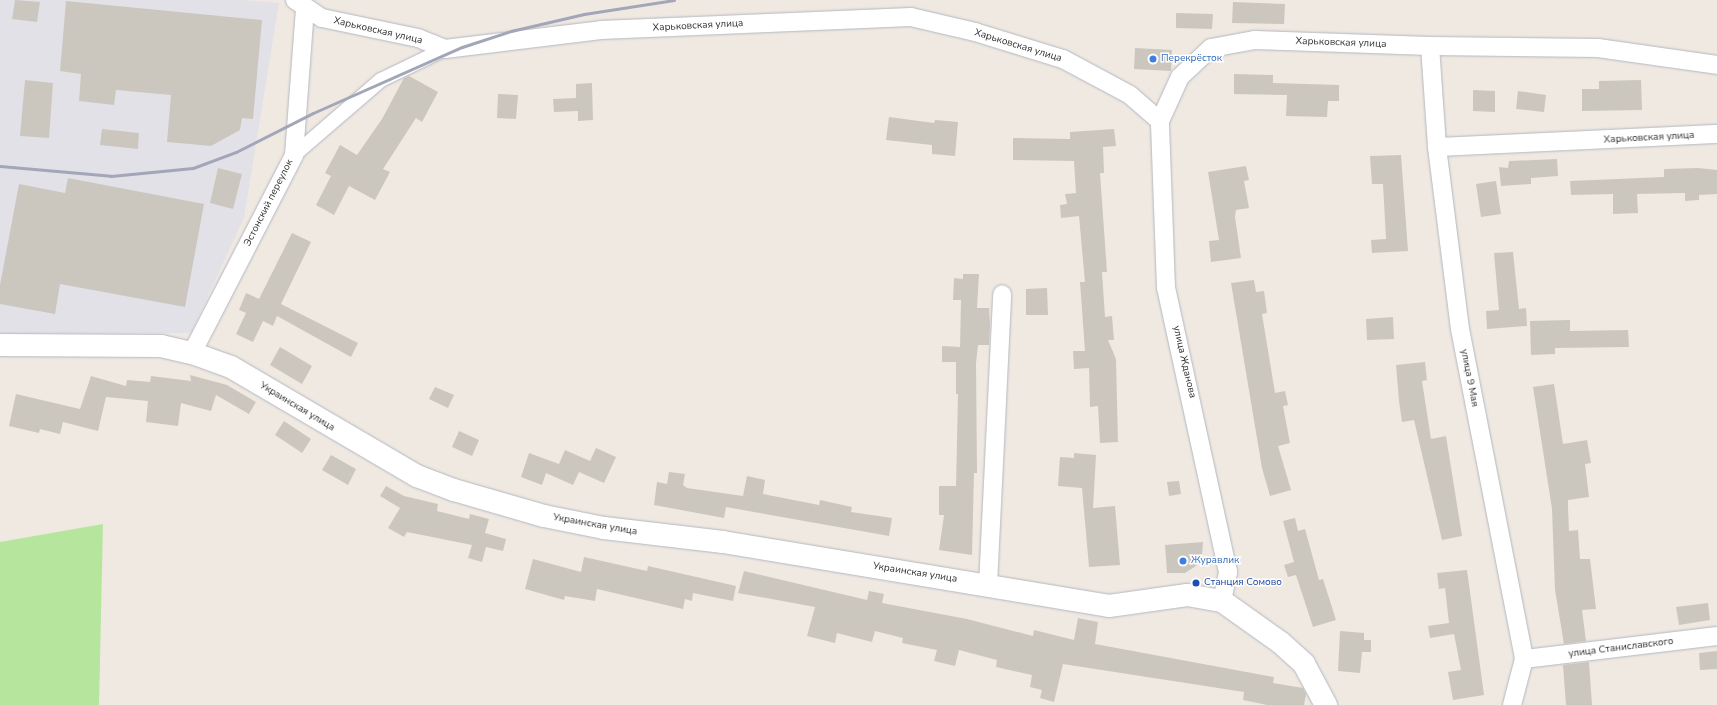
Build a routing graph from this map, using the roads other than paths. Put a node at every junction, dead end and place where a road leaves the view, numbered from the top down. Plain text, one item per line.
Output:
1 (300, 4) edge
2 (1430, 46) junction
3 (445, 49) junction
4 (1717, 65) edge
5 (1160, 121) junction
6 (1717, 134) edge
7 (1437, 147) junction
8 (294, 155) junction
9 (1002, 294) dead end
10 (0, 346) edge
11 (192, 353) junction
12 (988, 585) junction
13 (1222, 600) junction
14 (1717, 636) edge
15 (1524, 659) junction
16 (1326, 705) edge
17 (1512, 705) edge

1 - 3 street, Харьковская улица
1 - 8 street
2 - 4 street, Харьковская улица
2 - 5 street, Харьковская улица
2 - 7 street, улица 9 Мая
3 - 5 street, Харьковская улица
3 - 8 street, Эстонский переулок
5 - 13 street, улица Жданова
6 - 7 street, Харьковская улица
7 - 15 street, улица 9 Мая
8 - 11 street, Эстонский переулок
9 - 12 street
10 - 11 street, Украинская улица
11 - 12 street, Украинская улица
12 - 13 street, Украинская улица
13 - 16 street
14 - 15 street, улица Станиславского
15 - 17 street, улица 9 Мая

